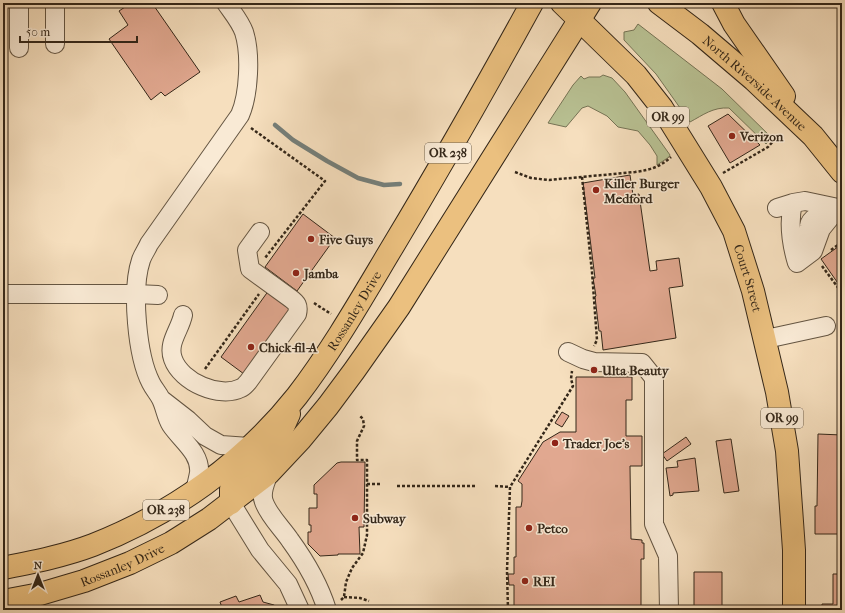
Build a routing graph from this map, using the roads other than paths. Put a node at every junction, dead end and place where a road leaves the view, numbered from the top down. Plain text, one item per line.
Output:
1 (19, 3) edge
2 (55, 3) edge
3 (226, 3) edge
4 (532, 3) edge
5 (562, 3) edge
6 (659, 3) edge
7 (723, 3) edge
8 (584, 12) edge
9 (55, 44) dead end
10 (19, 48) dead end
11 (813, 136) junction
12 (842, 172) edge
13 (840, 206) edge
14 (260, 232) dead end
15 (3, 294) edge
16 (136, 294) junction
17 (158, 295) dead end
18 (183, 315) dead end
19 (826, 326) dead end
20 (766, 339) junction
21 (571, 359) road end
22 (296, 396) junction
23 (161, 399) junction
24 (249, 447) junction
25 (269, 473) junction
26 (195, 491) junction
27 (230, 503) junction
28 (3, 568) edge
29 (3, 601) edge
30 (332, 607) edge
31 (300, 610) edge
32 (669, 610) edge
33 (794, 610) edge

1 - 10 street
2 - 9 street
3 - 16 street
4 - 22 main road, Rossanley Drive / OR 238
5 - 8 main road, Court Street / OR 99
6 - 11 main road, North Riverside Avenue
7 - 11 main road
8 - 20 main road, Court Street / OR 99
8 - 25 main road, OR 238
11 - 12 main road, North Riverside Avenue
13 - 13 street
14 - 18 street
15 - 16 street
16 - 17 street
16 - 23 street
19 - 20 street
20 - 33 main road, Court Street / OR 99
21 - 32 street
22 - 24 main road, Rossanley Drive / OR 238
22 - 27 main road
23 - 24 street
23 - 26 street
24 - 26 main road, Rossanley Drive / OR 238
25 - 27 main road, OR 238
25 - 30 street
26 - 28 main road, Rossanley Drive / OR 238
27 - 29 main road, Rossanley Drive / OR 238
27 - 31 street

